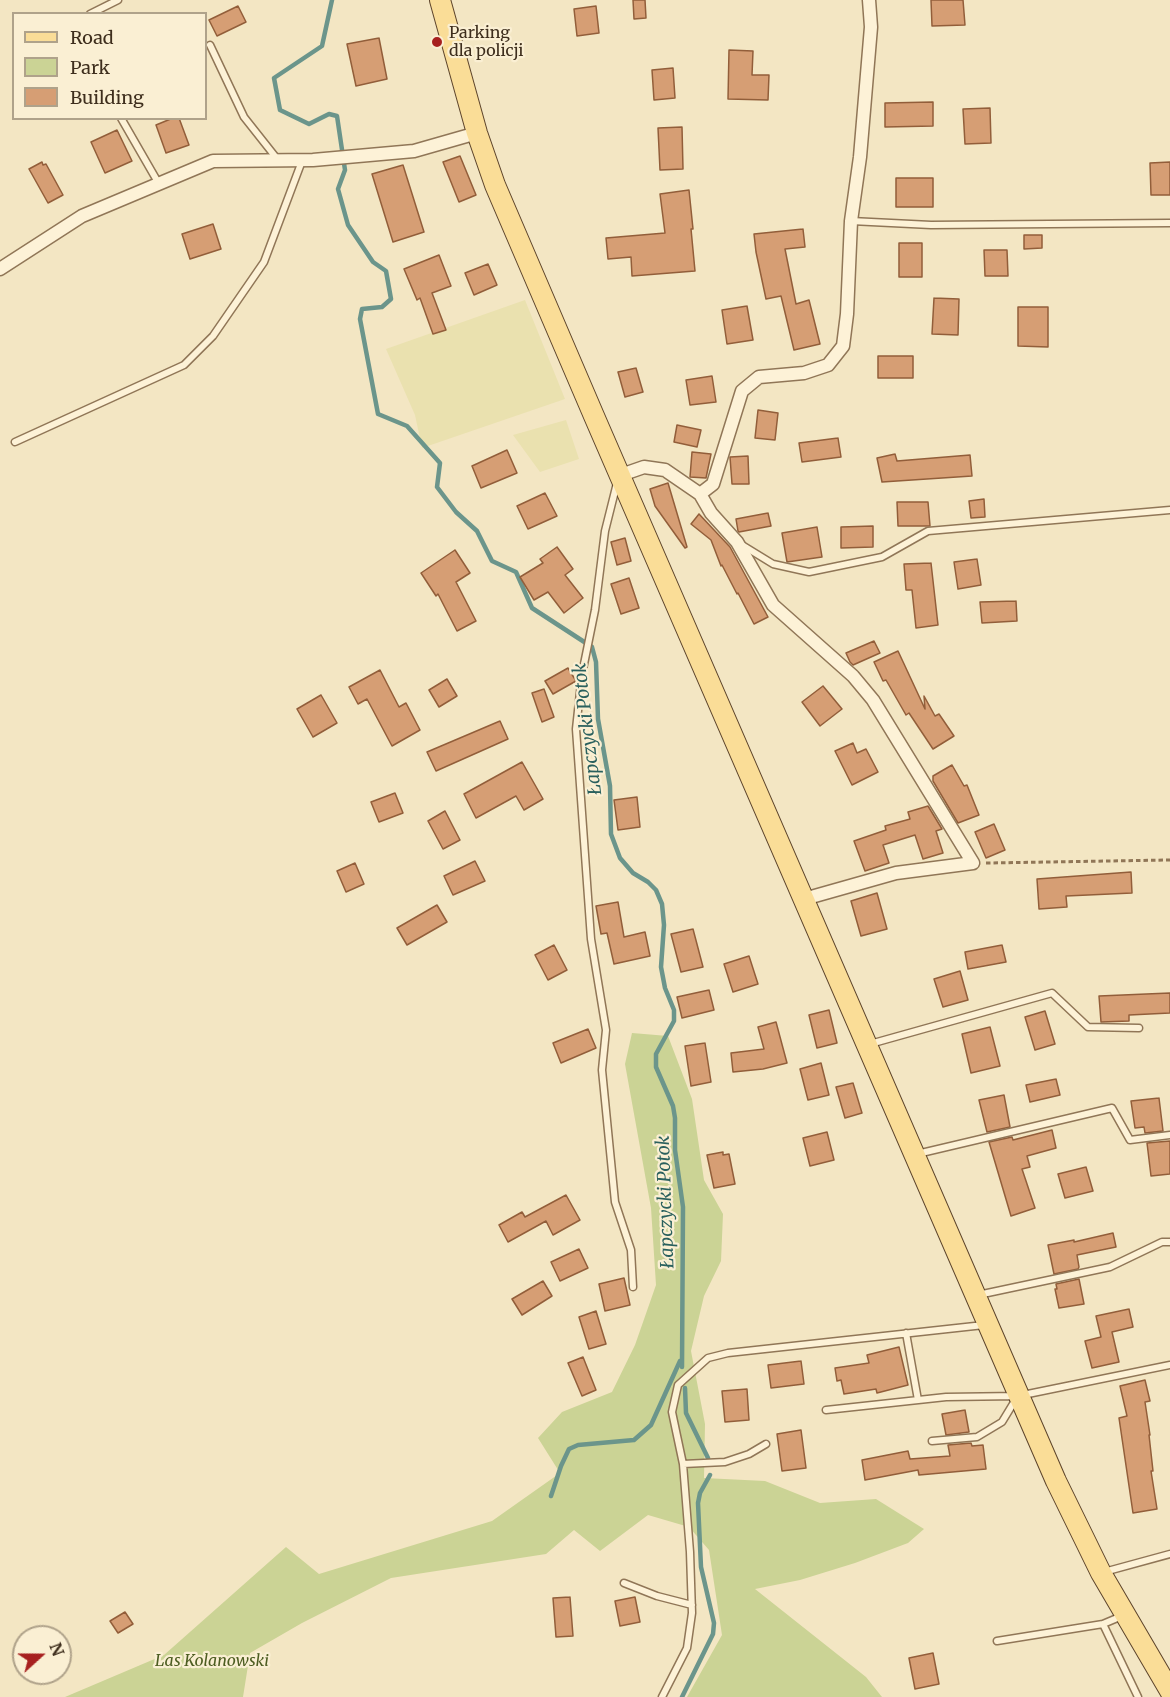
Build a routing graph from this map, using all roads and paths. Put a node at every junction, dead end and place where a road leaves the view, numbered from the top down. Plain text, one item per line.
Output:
1 (118, 0) edge
2 (440, 0) edge
3 (869, 0) edge
4 (94, 12) edge
5 (210, 45) dead end
6 (122, 120) edge
7 (477, 133) junction
8 (279, 161) junction
9 (302, 161) junction
10 (159, 184) junction
11 (850, 221) junction
12 (1170, 223) edge
13 (0, 268) edge
14 (15, 442) dead end
15 (621, 475) junction
16 (700, 494) junction
17 (1170, 510) edge
18 (737, 542) junction
19 (1170, 860) edge
20 (973, 863) junction
21 (804, 899) junction
22 (1139, 1028) dead end
23 (866, 1045) junction
24 (1170, 1135) edge
25 (914, 1155) junction
26 (1170, 1242) edge
27 (633, 1287) dead end
28 (975, 1296) junction
29 (987, 1324) junction
30 (906, 1333) junction
31 (1170, 1365) edge
32 (1018, 1396) junction
33 (918, 1400) junction
34 (826, 1410) dead end
35 (933, 1441) dead end
36 (766, 1444) dead end
37 (683, 1464) junction
38 (1170, 1554) edge
39 (1101, 1573) junction
40 (624, 1582) dead end
41 (692, 1605) junction
42 (1125, 1615) junction
43 (1103, 1624) junction
44 (997, 1641) dead end
45 (1170, 1690) edge
46 (662, 1697) edge
47 (1138, 1697) edge

1 - 4 lane
2 - 7 main road
3 - 11 street
5 - 8 lane
6 - 10 lane
7 - 9 street
7 - 15 main road
8 - 9 street
8 - 10 street
9 - 14 lane
10 - 13 street
11 - 12 lane
11 - 16 street
15 - 16 street
15 - 21 main road
15 - 27 lane
16 - 18 street
17 - 18 lane
18 - 20 street
19 - 20 path
20 - 21 street
21 - 23 main road
22 - 23 lane
23 - 25 main road
24 - 25 lane
25 - 28 main road
26 - 28 lane
28 - 29 main road
29 - 30 lane
29 - 32 main road
30 - 33 lane
30 - 37 lane
31 - 32 lane
32 - 33 lane
32 - 35 lane
32 - 39 main road
33 - 34 lane
36 - 37 lane
37 - 41 lane
38 - 39 lane
39 - 42 main road
40 - 41 lane
41 - 46 lane
42 - 43 lane
42 - 45 main road
43 - 44 lane
43 - 47 lane

